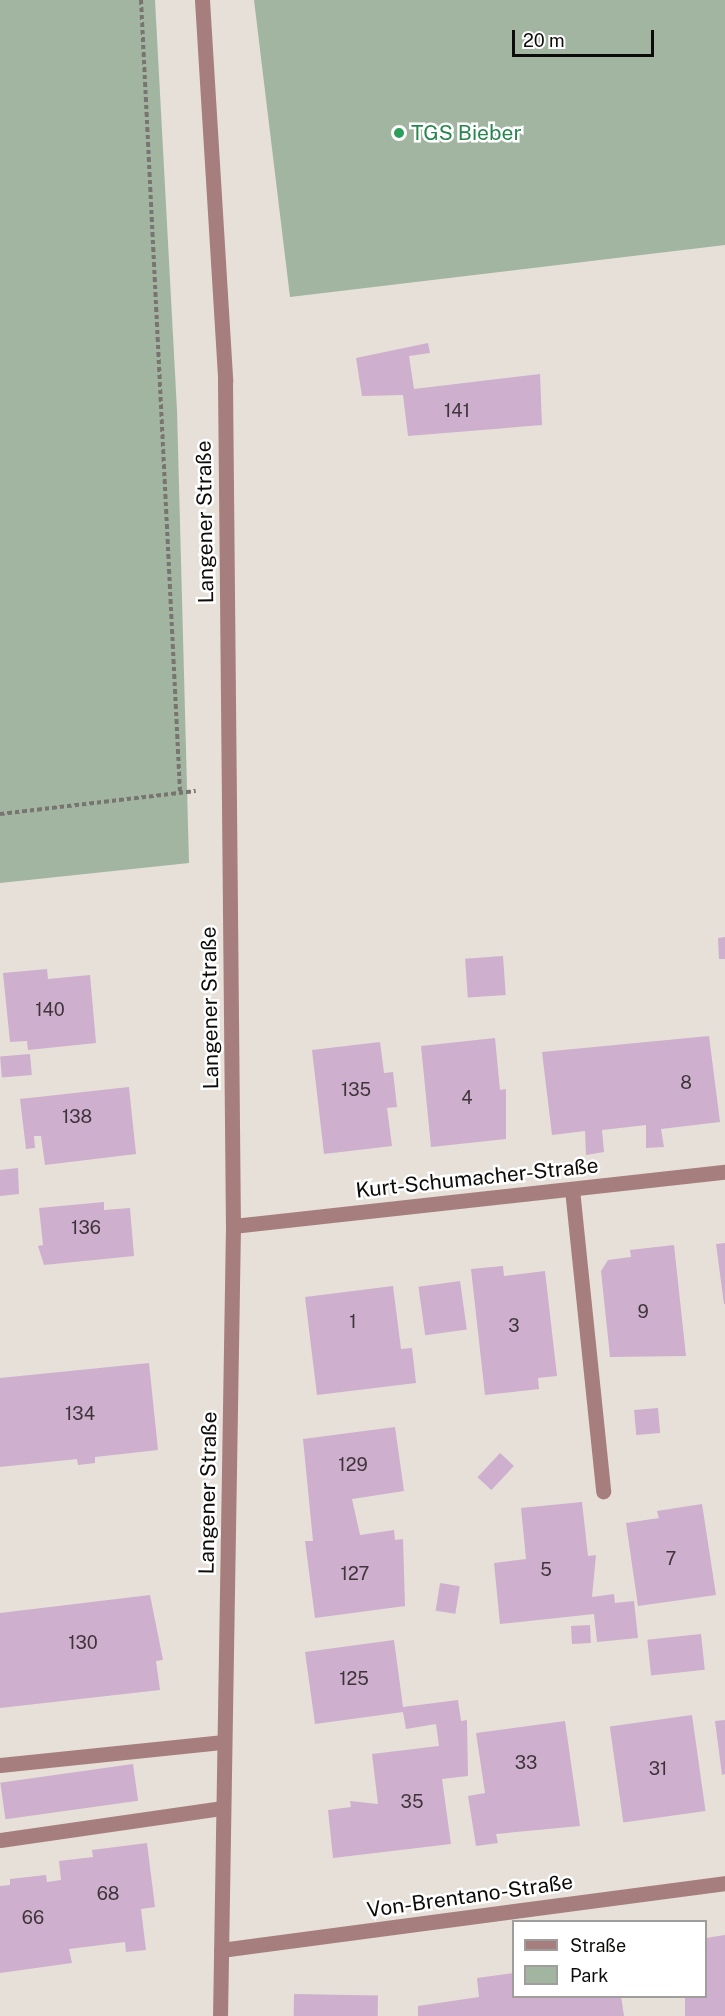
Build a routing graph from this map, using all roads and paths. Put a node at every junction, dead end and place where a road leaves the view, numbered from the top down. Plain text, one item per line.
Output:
1 (141, 0) edge
2 (202, 0) edge
3 (229, 787) junction
4 (180, 793) junction
5 (0, 814) edge
6 (725, 1172) edge
7 (572, 1189) junction
8 (233, 1226) junction
9 (603, 1491) dead end
10 (224, 1742) junction
11 (0, 1765) edge
12 (223, 1808) junction
13 (0, 1839) edge
14 (725, 1883) edge
15 (221, 1950) junction
16 (220, 2016) edge

1 - 4 path
2 - 3 street, Langener Straße
3 - 4 path
3 - 8 street, Langener Straße
4 - 5 path
6 - 7 street, Kurt-Schumacher-Straße
7 - 8 street, Kurt-Schumacher-Straße
7 - 9 street
8 - 10 street, Langener Straße
10 - 11 street
10 - 12 street, Langener Straße
12 - 13 street
12 - 15 street, Langener Straße
14 - 15 street, Von-Brentano-Straße
15 - 16 street, Langener Straße

